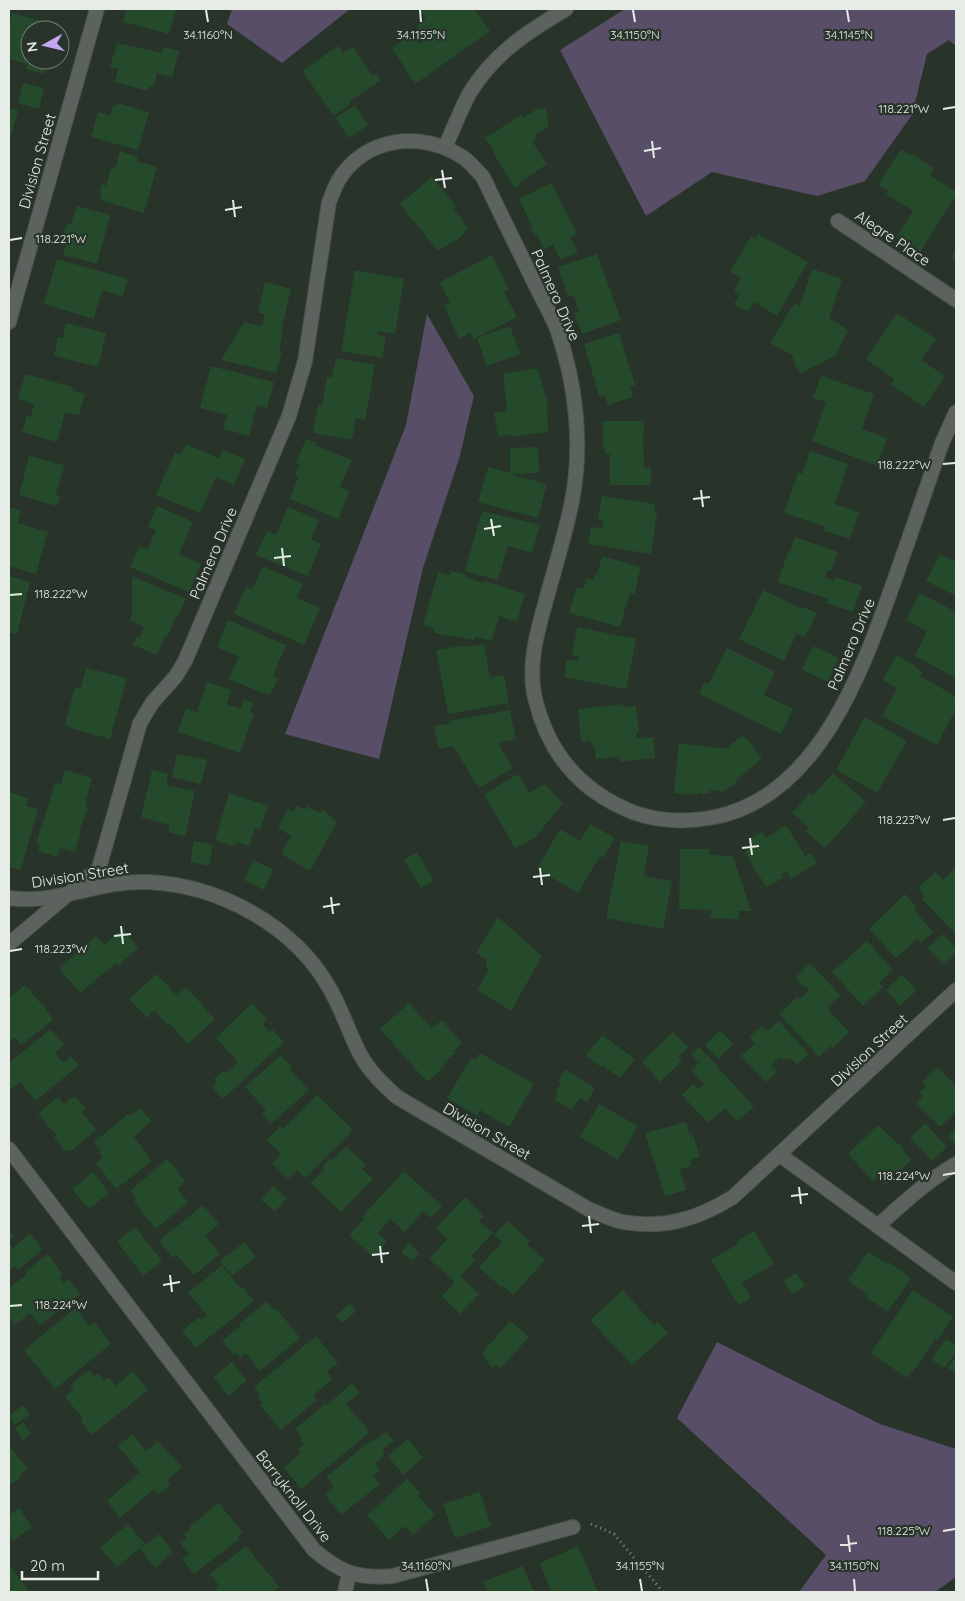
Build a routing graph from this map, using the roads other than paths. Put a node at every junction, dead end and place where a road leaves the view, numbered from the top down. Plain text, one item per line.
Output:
1 (97, 9) edge
2 (566, 9) edge
3 (445, 147) junction
4 (838, 221) dead end
5 (956, 300) edge
6 (9, 322) edge
7 (956, 412) edge
8 (71, 893) junction
9 (9, 898) edge
10 (9, 944) edge
11 (956, 990) edge
12 (9, 1149) edge
13 (780, 1155) junction
14 (956, 1164) edge
15 (878, 1226) junction
16 (956, 1283) edge
17 (573, 1527) road end
18 (349, 1573) junction
19 (345, 1592) edge

1 - 6 street, Division Street
2 - 3 street
3 - 7 street, Palmero Drive
3 - 8 street, Palmero Drive
4 - 5 street, Alegre Place
8 - 9 street, Division Street
8 - 10 street, Palmero Drive
8 - 13 street, Division Street
11 - 13 street, Division Street
12 - 18 street, Barryknoll Drive
13 - 15 street
14 - 15 street
15 - 16 street
17 - 18 street, Barryknoll Drive
18 - 19 street

